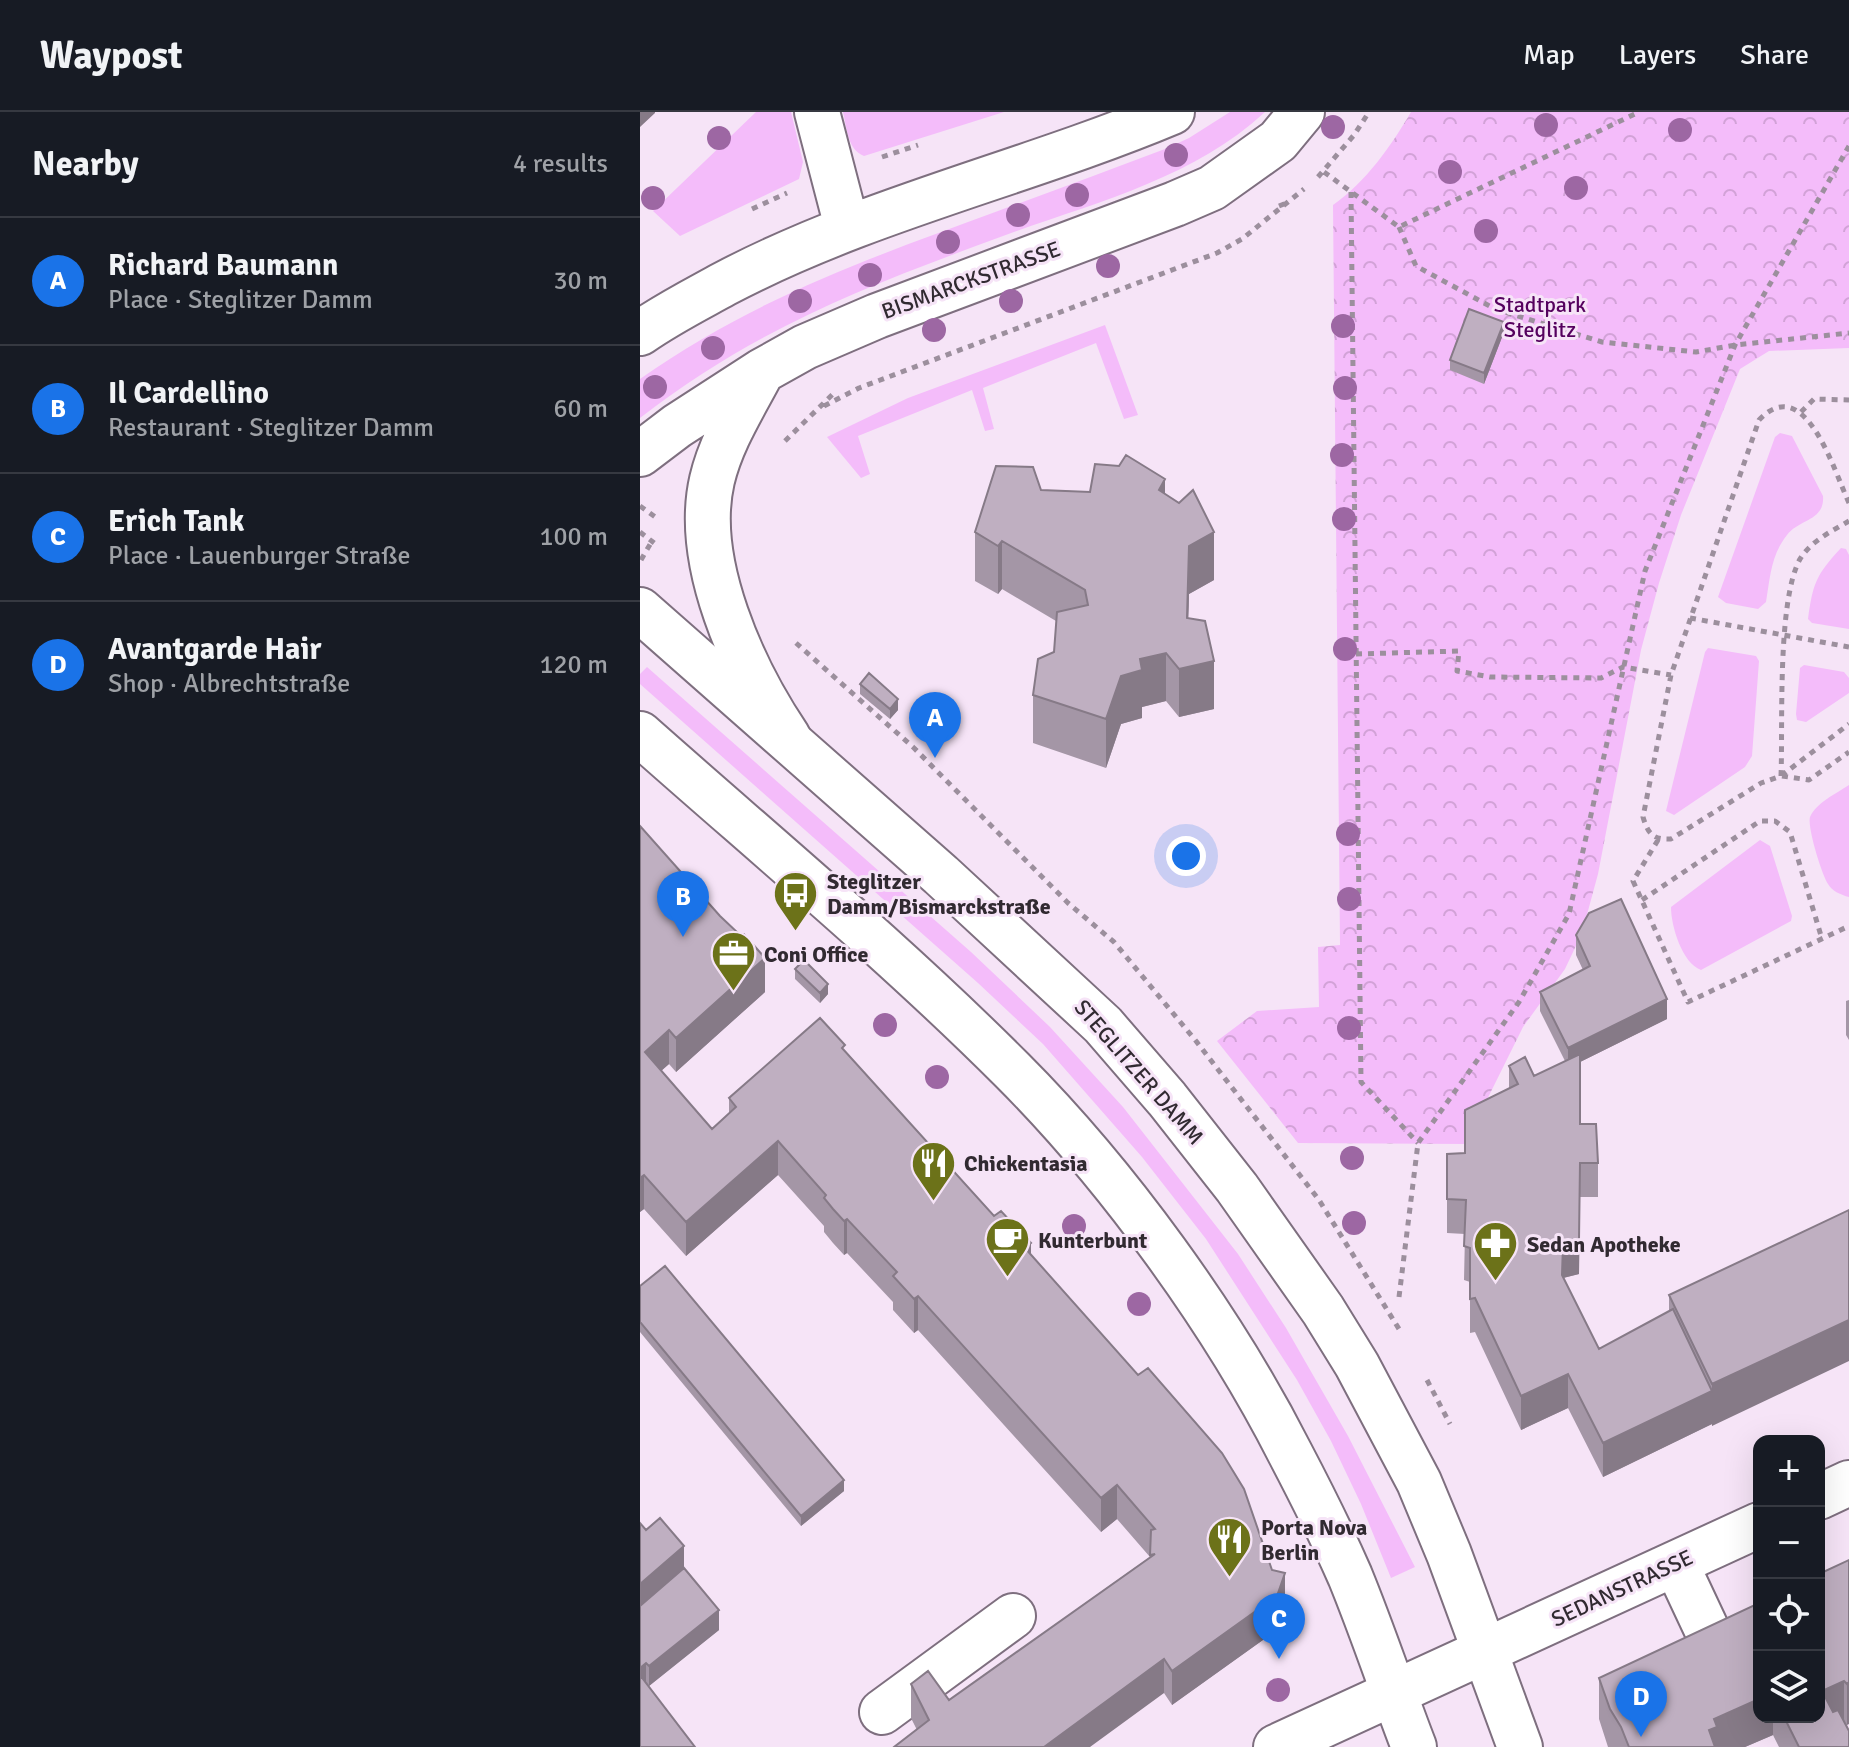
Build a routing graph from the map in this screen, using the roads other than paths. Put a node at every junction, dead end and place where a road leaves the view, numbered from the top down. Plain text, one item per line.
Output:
1 (817, 112) edge
2 (1172, 112) edge
3 (1302, 112) edge
4 (847, 227) junction
5 (640, 333) edge
6 (762, 371) junction
7 (640, 454) edge
8 (640, 610) edge
9 (640, 734) edge
10 (796, 749) junction
11 (1849, 1483) edge
12 (1825, 1494) edge
13 (1753, 1528) edge
14 (1676, 1564) junction
15 (1013, 1616) dead end
16 (1484, 1652) junction
17 (1722, 1662) edge
18 (1393, 1693) junction
19 (882, 1712) dead end
20 (1276, 1747) edge
21 (1414, 1747) edge
22 (1520, 1747) edge

1 - 4 main road
2 - 4 main road
3 - 6 main road, BISMARCKSTRASSE
4 - 5 main road
6 - 7 main road, BISMARCKSTRASSE
6 - 10 main road
8 - 10 main road, STEGLITZER DAMM
9 - 18 main road
10 - 16 main road, STEGLITZER DAMM
11 - 12 main road
13 - 14 main road, SEDANSTRASSE
14 - 16 main road, SEDANSTRASSE
14 - 17 main road
15 - 19 main road
16 - 18 main road, SEDANSTRASSE
16 - 22 main road, STEGLITZER DAMM
18 - 20 main road, SEDANSTRASSE
18 - 21 main road

